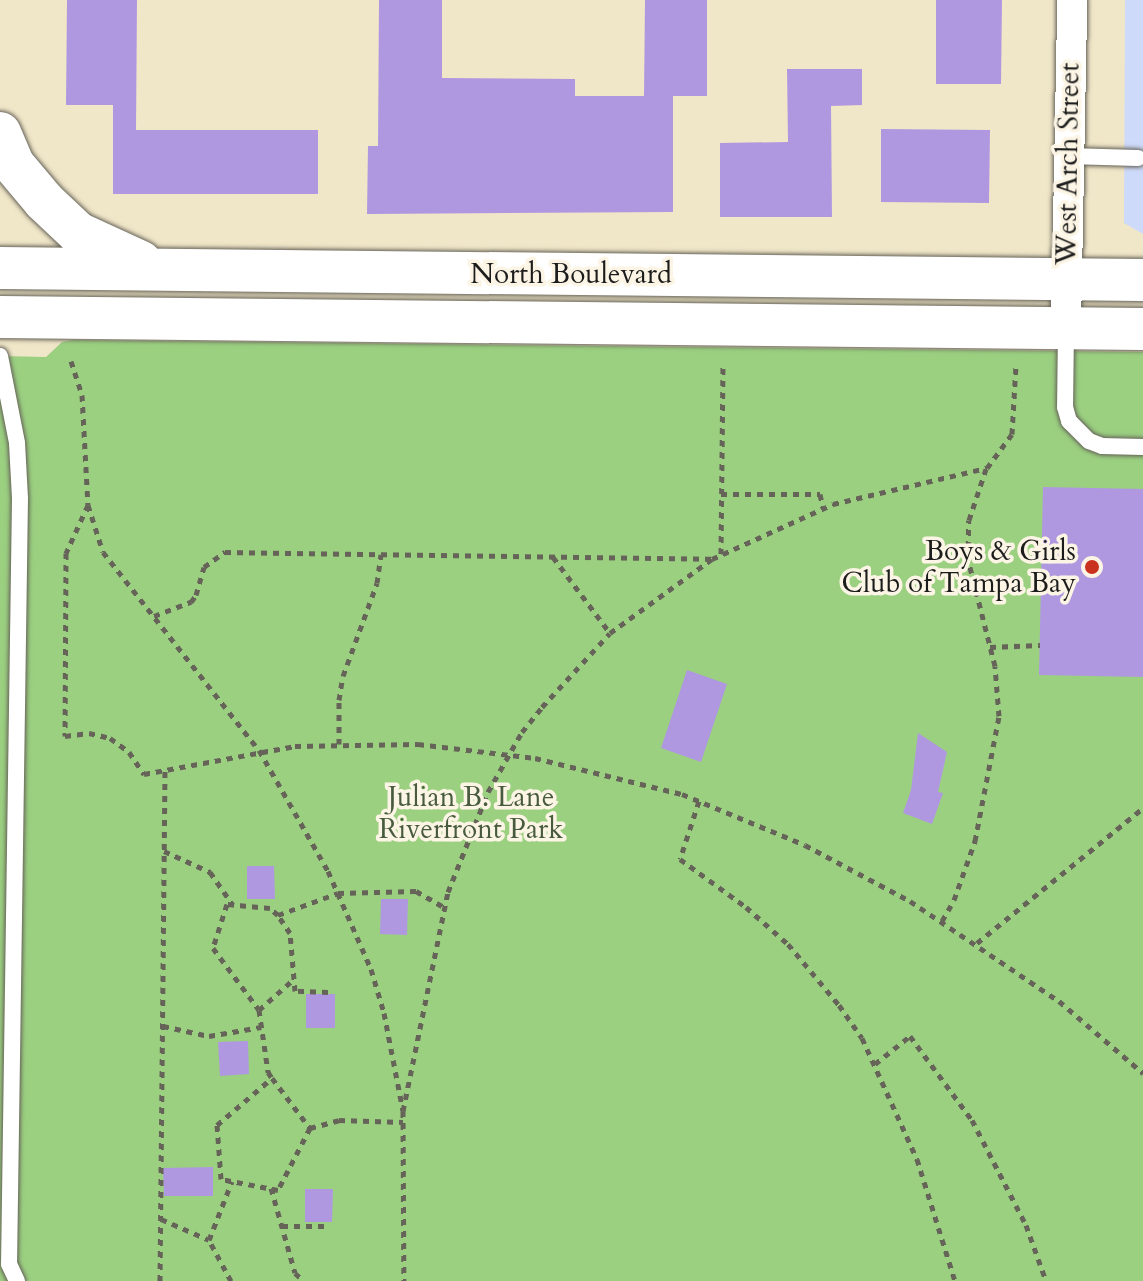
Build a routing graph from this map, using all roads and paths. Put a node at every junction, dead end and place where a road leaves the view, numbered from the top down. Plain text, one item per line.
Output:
1 (1072, 0) edge
2 (0, 133) edge
3 (1068, 156) junction
4 (1138, 158) dead end
5 (0, 268) edge
6 (152, 268) junction
7 (1066, 278) junction
8 (1143, 280) edge
9 (0, 317) edge
10 (1066, 327) junction
11 (1143, 329) edge
12 (0, 356) edge
13 (1016, 360) dead end
14 (71, 361) dead end
15 (723, 364) dead end
16 (1143, 447) edge
17 (987, 468) junction
18 (721, 494) junction
19 (88, 505) junction
20 (823, 508) junction
21 (381, 554) junction
22 (721, 555) junction
23 (553, 557) junction
24 (712, 559) junction
25 (153, 616) junction
26 (610, 633) junction
27 (1040, 645) dead end
28 (990, 647) junction
29 (339, 744) junction
30 (259, 750) junction
31 (509, 754) junction
32 (165, 770) junction
33 (699, 801) junction
34 (1143, 808) edge
35 (164, 851) junction
36 (6, 872) edge
37 (338, 893) junction
38 (233, 905) junction
39 (444, 907) junction
40 (278, 915) junction
41 (942, 921) junction
42 (977, 943) junction
43 (295, 978) junction
44 (328, 992) dead end
45 (259, 1010) junction
46 (163, 1026) junction
47 (261, 1027) junction
48 (875, 1064) junction
49 (1143, 1073) edge
50 (272, 1078) junction
51 (403, 1111) junction
52 (403, 1122) junction
53 (310, 1128) junction
54 (232, 1181) junction
55 (271, 1188) junction
56 (161, 1219) junction
57 (282, 1226) junction
58 (329, 1226) dead end
59 (209, 1240) junction
60 (17, 1281) edge
61 (160, 1281) edge
62 (231, 1281) edge
63 (304, 1281) edge
64 (404, 1281) edge
65 (955, 1281) edge
66 (1046, 1281) edge

1 - 3 street, West Arch Street
2 - 6 street
3 - 4 lane
3 - 7 street, West Arch Street
5 - 6 street, North Boulevard
6 - 7 street, North Boulevard
7 - 8 street, North Boulevard
7 - 10 street, West Arch Street
9 - 10 street, North Boulevard
10 - 11 street, North Boulevard
10 - 16 lane
12 - 36 lane
13 - 17 path
14 - 19 path
15 - 18 path
17 - 20 path
17 - 28 path
18 - 20 path
18 - 22 path
19 - 25 path
19 - 32 path
20 - 22 path
21 - 23 path
21 - 25 path
21 - 29 path
22 - 24 path
23 - 24 path
23 - 26 path
24 - 26 path
25 - 30 path
26 - 31 path
27 - 28 path
28 - 41 path
29 - 30 path
29 - 31 path
30 - 32 path
30 - 37 path
31 - 33 path
31 - 39 path
32 - 35 path
33 - 41 path
33 - 48 path
34 - 42 path
35 - 38 path
35 - 46 path
36 - 60 lane
37 - 39 path
37 - 40 path
37 - 51 path
38 - 40 path
38 - 45 path
39 - 51 path
40 - 43 path
41 - 42 path
42 - 49 path
43 - 44 path
43 - 45 path
45 - 47 path
46 - 47 path
46 - 56 path
47 - 50 path
48 - 65 path
48 - 66 path
50 - 53 path
50 - 54 path
51 - 52 path
52 - 53 path
52 - 64 path
53 - 55 path
54 - 55 path
54 - 59 path
55 - 57 path
56 - 59 path
56 - 61 path
57 - 58 path
57 - 63 path
59 - 62 path

